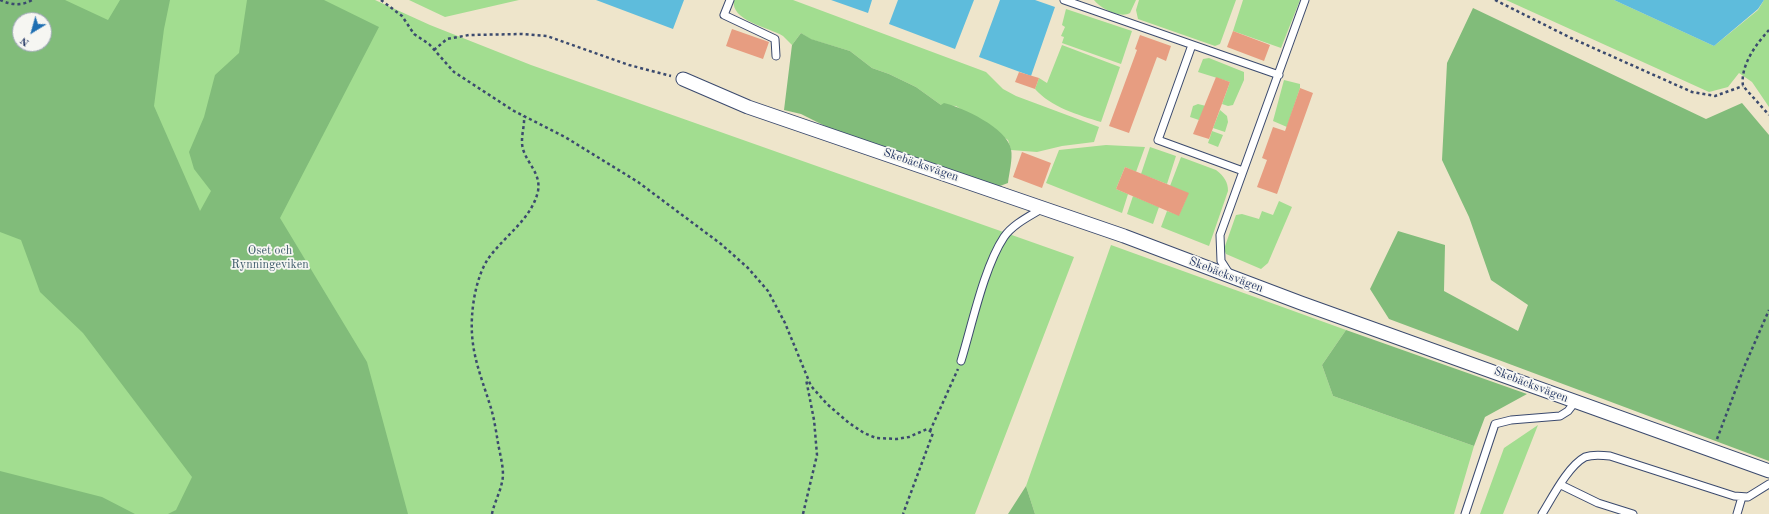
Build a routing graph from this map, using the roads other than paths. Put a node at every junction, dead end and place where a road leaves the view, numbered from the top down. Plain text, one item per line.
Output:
1 (730, 0) edge
2 (1064, 0) edge
3 (1086, 0) edge
4 (1305, 0) edge
5 (1087, 8) junction
6 (1192, 45) junction
7 (776, 56) dead end
8 (1279, 75) junction
9 (683, 79) road end
10 (1243, 171) junction
11 (1043, 208) junction
12 (1231, 277) junction
13 (962, 361) road end
14 (1576, 402) junction
15 (1769, 471) edge
16 (1769, 484) edge
17 (1561, 485) junction
18 (1742, 497) junction
19 (1465, 514) edge
20 (1542, 514) edge
21 (1633, 514) edge
22 (1736, 514) edge

1 - 7 lane
2 - 5 lane
3 - 5 lane
4 - 8 lane
5 - 6 lane
6 - 8 lane
6 - 10 lane
8 - 10 lane
9 - 11 street, Skebäcksvägen
10 - 12 lane
11 - 12 street, Skebäcksvägen
11 - 13 lane
12 - 14 street, Skebäcksvägen
14 - 15 street, Skebäcksvägen
14 - 19 lane
16 - 18 lane
17 - 18 lane
17 - 20 lane
17 - 21 lane
18 - 22 lane

